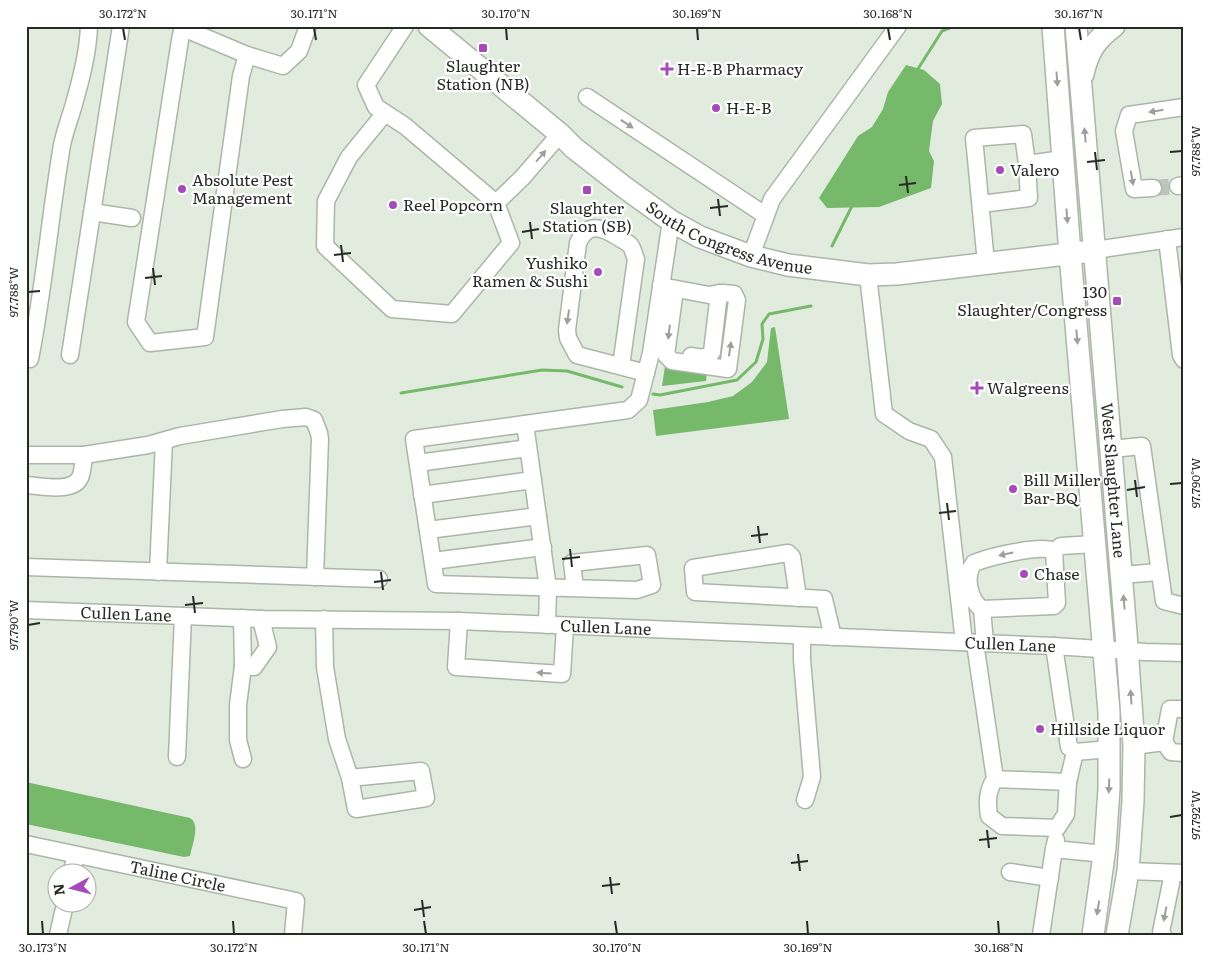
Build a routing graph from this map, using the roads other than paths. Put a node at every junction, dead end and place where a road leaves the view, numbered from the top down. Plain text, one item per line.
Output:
1 (89, 26) edge
2 (121, 26) edge
3 (308, 26) edge
4 (405, 26) edge
5 (429, 26) edge
6 (898, 26) edge
7 (1076, 26) edge
8 (1114, 26) edge
9 (183, 27) edge
10 (1053, 28) edge
11 (247, 56) junction
12 (1081, 82) junction
13 (586, 97) dead end
14 (1184, 107) edge
15 (385, 113) junction
16 (560, 134) junction
17 (1063, 159) junction
18 (1026, 164) junction
19 (1153, 188) tunnel mouth
20 (496, 203) junction
21 (981, 204) junction
22 (92, 212) junction
23 (766, 215) junction
24 (132, 218) dead end
25 (671, 221) junction
26 (1184, 237) edge
27 (1167, 239) junction
28 (1095, 250) junction
29 (1070, 254) junction
30 (751, 256) junction
31 (636, 259) junction
32 (986, 263) junction
33 (1177, 263) edge
34 (664, 264) junction
35 (868, 275) junction
36 (668, 288) junction
37 (719, 293) junction
38 (672, 309) junction
39 (657, 316) junction
40 (658, 354) junction
41 (70, 355) dead end
42 (30, 359) dead end
43 (1184, 360) edge
44 (620, 366) junction
45 (646, 372) junction
46 (525, 424) junction
47 (164, 441) junction
48 (528, 448) junction
49 (1111, 449) junction
50 (26, 455) edge
51 (84, 455) junction
52 (418, 463) junction
53 (533, 480) junction
54 (26, 485) edge
55 (422, 495) junction
56 (538, 516) junction
57 (428, 530) junction
58 (1095, 544) junction
59 (542, 547) junction
60 (1054, 551) junction
61 (433, 561) junction
62 (26, 567) edge
63 (158, 572) junction
64 (1160, 572) junction
65 (1121, 575) junction
66 (315, 577) junction
67 (378, 579) dead end
68 (548, 588) junction
69 (575, 588) junction
70 (798, 598) junction
71 (1184, 606) edge
72 (982, 609) junction
73 (26, 610) edge
74 (183, 616) junction
75 (242, 618) junction
76 (261, 619) junction
77 (324, 619) junction
78 (459, 620) junction
79 (547, 624) junction
80 (565, 626) junction
81 (802, 636) junction
82 (833, 637) junction
83 (975, 643) junction
84 (1054, 646) junction
85 (1104, 649) junction
86 (1128, 651) junction
87 (1184, 652) edge
88 (243, 666) junction
89 (1184, 709) edge
90 (1164, 742) junction
91 (1134, 746) junction
92 (1110, 749) junction
93 (1075, 752) junction
94 (1184, 753) edge
95 (177, 757) dead end
96 (243, 759) dead end
97 (350, 778) dead end
98 (995, 779) junction
99 (1068, 782) junction
100 (805, 800) dead end
101 (1058, 828) junction
102 (26, 844) edge
103 (1054, 849) junction
104 (76, 854) junction
105 (1105, 854) junction
106 (74, 864) edge
107 (1128, 871) junction
108 (1010, 872) dead end
109 (1178, 873) edge
110 (1050, 878) junction
111 (1177, 893) edge
112 (63, 914) edge
113 (58, 935) edge
114 (292, 935) edge
115 (1041, 935) edge
116 (1093, 935) edge
117 (1117, 935) edge
118 (1163, 935) edge

1 - 42 street
2 - 22 street
3 - 11 street
4 - 15 street
5 - 16 main road, South Congress Avenue
6 - 23 street
7 - 12 main road, West Slaughter Lane
8 - 12 main road
9 - 11 street
9 - 11 street
10 -> 17 main road, West Slaughter Lane
28 -> 12 main road, West Slaughter Lane
13 -> 23 street
14 -> 19 street
15 - 20 street
15 - 20 street
20 -> 16 street
16 - 25 main road, South Congress Avenue
17 - 18 street
17 -> 29 main road, West Slaughter Lane
18 - 21 street
18 - 21 street
21 - 32 street
22 - 24 street
22 - 41 street
23 - 30 street
25 - 30 main road, South Congress Avenue
25 - 34 street
26 - 27 street
27 - 28 street
27 - 33 street
28 - 29 main road, South Congress Avenue
28 - 49 main road, West Slaughter Lane
29 - 32 main road, South Congress Avenue
29 -> 58 main road, West Slaughter Lane
30 - 35 main road, South Congress Avenue
31 - 34 street
31 - 44 street
31 -> 44 street
32 - 35 main road, South Congress Avenue
33 - 43 street
34 - 36 street
35 - 83 street
36 - 37 street
36 - 38 street
36 - 39 street
37 - 40 street
40 -> 37 street
38 - 39 street
38 -> 40 street
39 - 40 street
40 - 45 street
44 - 45 street
45 - 46 street
46 - 48 street
46 - 52 street
47 - 51 street
47 - 63 street
47 - 66 street
48 - 52 street
48 - 53 street
49 - 64 street
49 - 65 main road, West Slaughter Lane
50 - 51 street
51 - 54 street
52 - 55 street
53 - 55 street
53 - 56 street
55 - 57 street
56 - 57 street
56 - 59 street
57 - 61 street
58 - 60 street
58 - 85 main road, West Slaughter Lane
59 - 61 street
59 - 68 street
60 - 72 street
60 -> 72 street
61 - 68 street
62 - 63 street
63 - 66 street
64 - 65 street
64 - 71 street
86 -> 65 main road, West Slaughter Lane
66 - 67 street
68 - 69 street
68 - 79 street
69 - 69 street
70 - 70 street
70 - 82 street
72 - 83 street
73 - 74 street, Cullen Lane
74 - 75 street, Cullen Lane
74 - 95 street
75 - 76 street, Cullen Lane
75 - 88 street
76 - 77 street, Cullen Lane
76 - 88 street
77 - 78 street, Cullen Lane
77 - 97 street
78 - 79 street, Cullen Lane
80 -> 78 street
79 - 80 street, Cullen Lane
80 - 81 street, Cullen Lane
81 - 82 street, Cullen Lane
81 - 100 street
82 - 83 street, Cullen Lane
83 - 84 street, Cullen Lane
83 - 98 street
84 - 85 street, Cullen Lane
84 - 93 street
85 - 86 street, Cullen Lane
85 - 92 main road, West Slaughter Lane
86 - 87 street, Cullen Lane
91 -> 86 main road, West Slaughter Lane
88 - 96 street
89 - 90 street
90 - 91 street
90 - 94 street
91 - 107 main road, West Slaughter Lane
92 - 93 street
92 -> 105 main road, West Slaughter Lane
93 - 99 street
98 - 99 street
98 - 101 street
99 - 101 street
101 - 103 street
102 - 104 street, Taline Circle
103 - 105 street
103 - 110 street
104 - 106 street
104 - 114 street, Taline Circle
105 -> 116 main road, West Slaughter Lane
107 - 109 street
107 - 117 main road, West Slaughter Lane
108 - 110 street
109 - 111 street
110 - 115 street
111 -> 118 street
112 - 113 street

